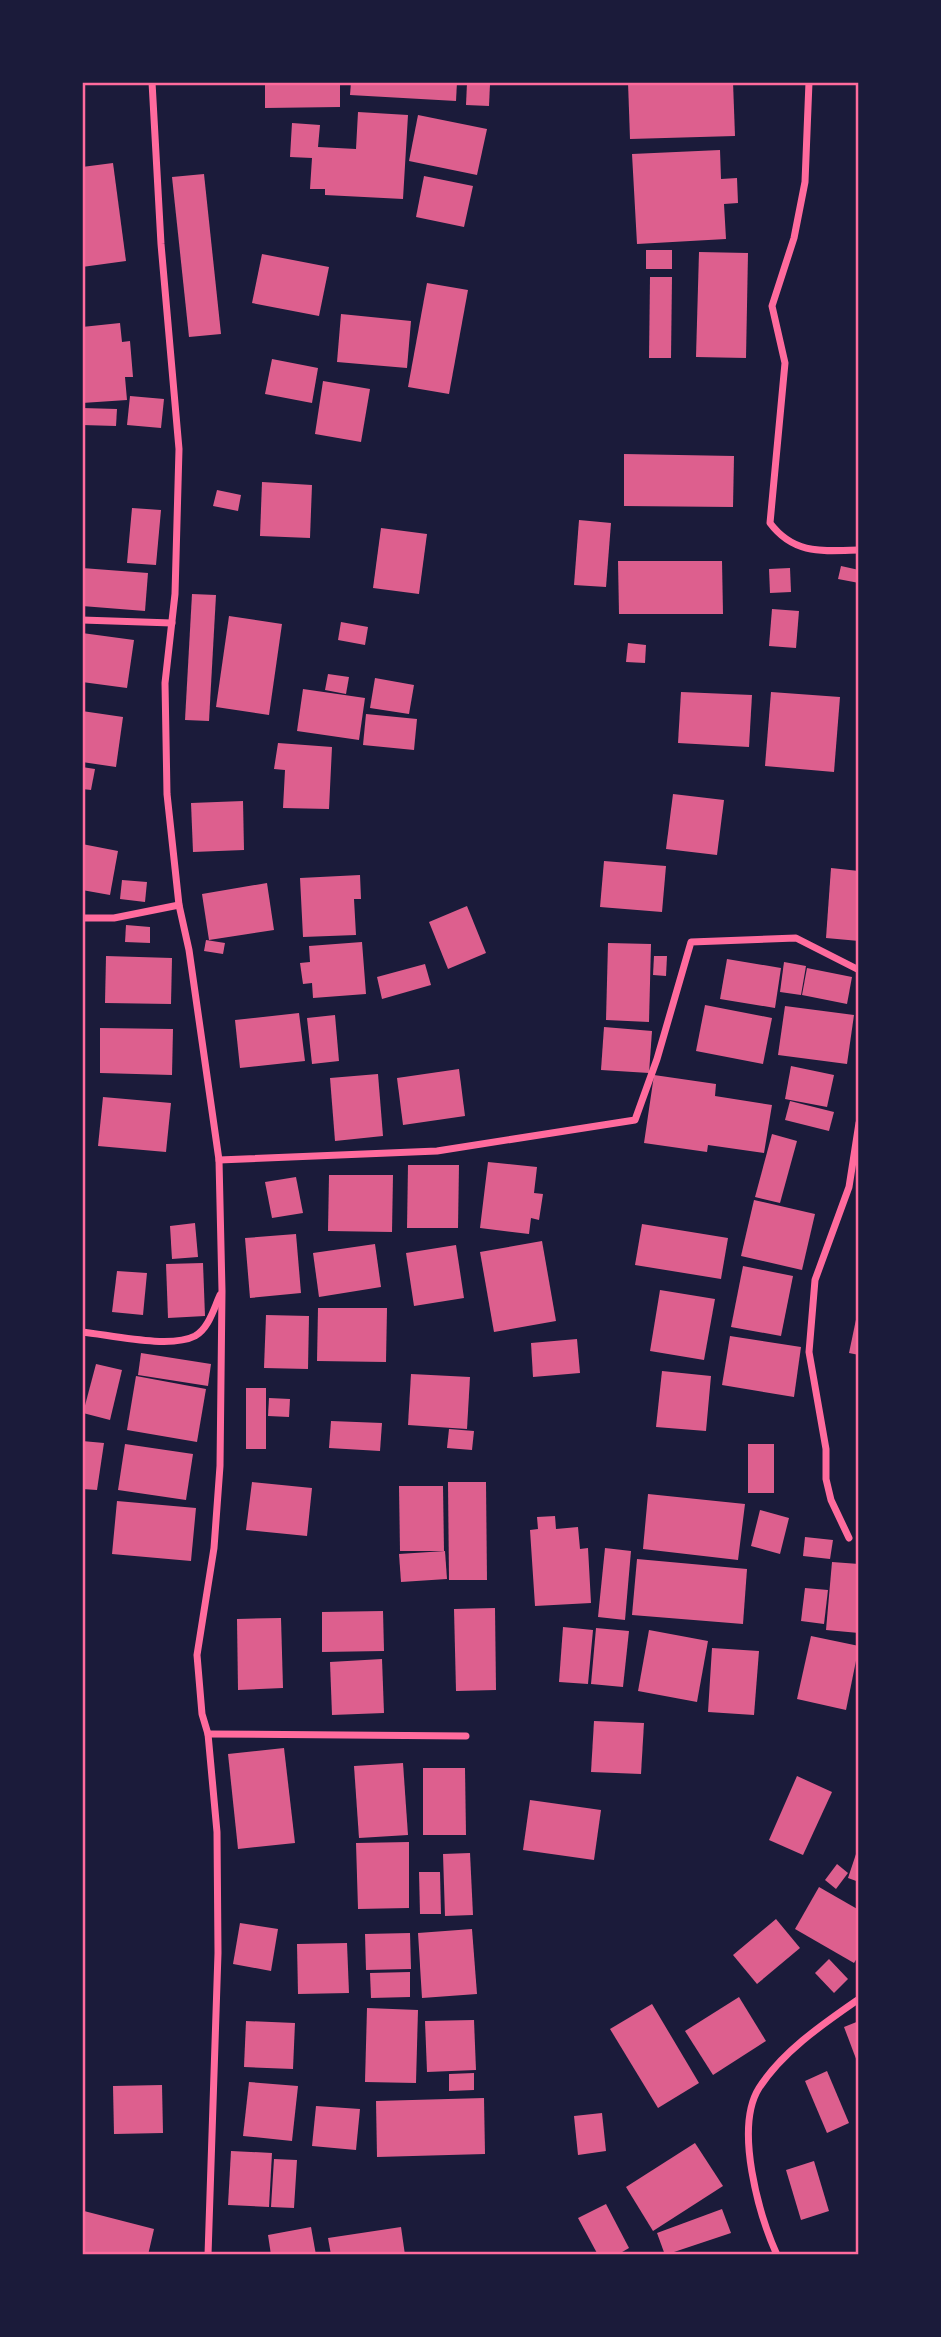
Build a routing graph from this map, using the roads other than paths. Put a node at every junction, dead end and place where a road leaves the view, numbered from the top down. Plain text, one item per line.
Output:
1 (152, 82) edge
2 (810, 82) edge
3 (859, 550) edge
4 (82, 620) edge
5 (172, 623) junction
6 (179, 905) junction
7 (82, 918) edge
8 (859, 970) edge
9 (859, 1123) edge
10 (219, 1160) junction
11 (222, 1291) junction
12 (82, 1332) edge
13 (849, 1538) dead end
14 (208, 1734) junction
15 (466, 1736) dead end
16 (859, 1999) edge
17 (208, 2255) edge
18 (777, 2255) edge

1 - 5 street
2 - 3 street
4 - 5 street
5 - 6 street
6 - 7 street
6 - 10 street
8 - 10 street
9 - 13 street
10 - 11 street
11 - 12 street
11 - 14 street
14 - 15 street
14 - 17 street
16 - 18 street

